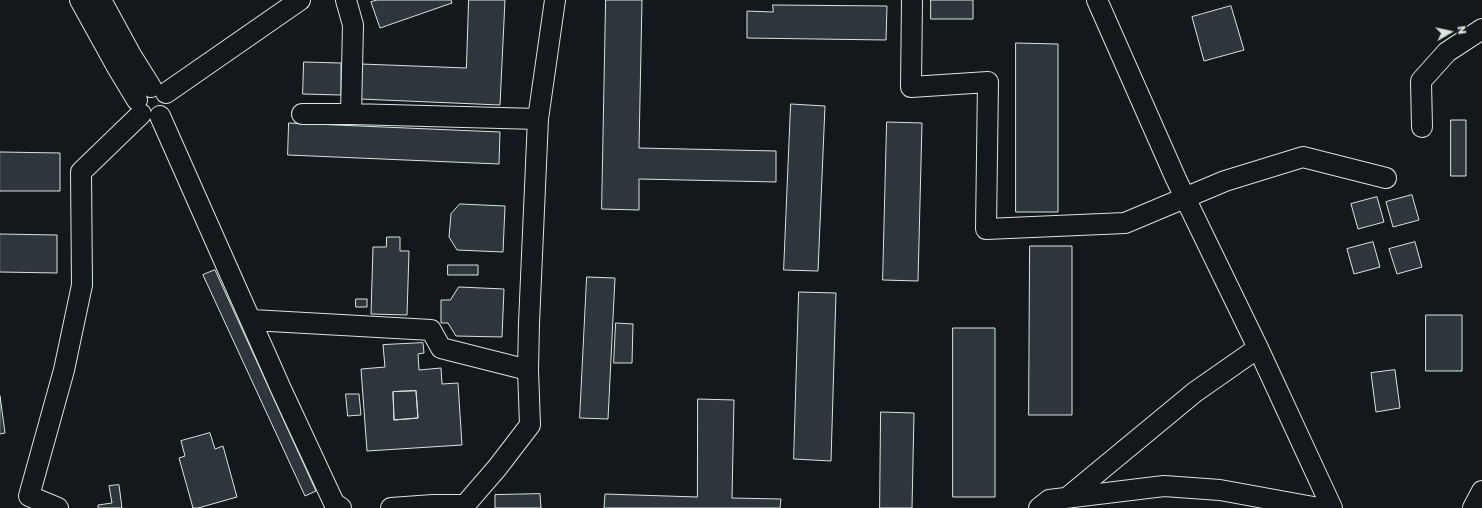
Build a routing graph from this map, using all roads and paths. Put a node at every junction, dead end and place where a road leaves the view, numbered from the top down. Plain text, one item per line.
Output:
1 (80, 0) edge
2 (101, 0) edge
3 (300, 0) edge
4 (346, 0) edge
5 (555, 0) edge
6 (912, 0) edge
7 (1097, 0) edge
8 (1482, 29) edge
9 (151, 102) junction
10 (302, 114) dead end
11 (351, 114) junction
12 (538, 119) junction
13 (1422, 126) dead end
14 (1386, 178) dead end
15 (1185, 198) junction
16 (252, 320) junction
17 (1258, 348) junction
18 (528, 370) junction
19 (1482, 491) edge
20 (1068, 498) junction
21 (58, 508) edge
22 (341, 508) edge
23 (391, 508) edge
24 (1039, 508) edge
25 (1319, 508) edge
26 (1332, 508) edge
27 (1473, 508) edge

1 - 9 street
2 - 9 street
3 - 9 street
4 - 11 street
5 - 12 street
6 - 15 street
7 - 15 street
8 - 13 street
9 - 16 street
9 - 21 street
10 - 11 street
11 - 12 street
12 - 18 street
14 - 15 street
15 - 17 street
16 - 18 street
16 - 22 street
17 - 20 street
17 - 26 street
18 - 23 street
19 - 27 street
20 - 24 street
20 - 25 street

